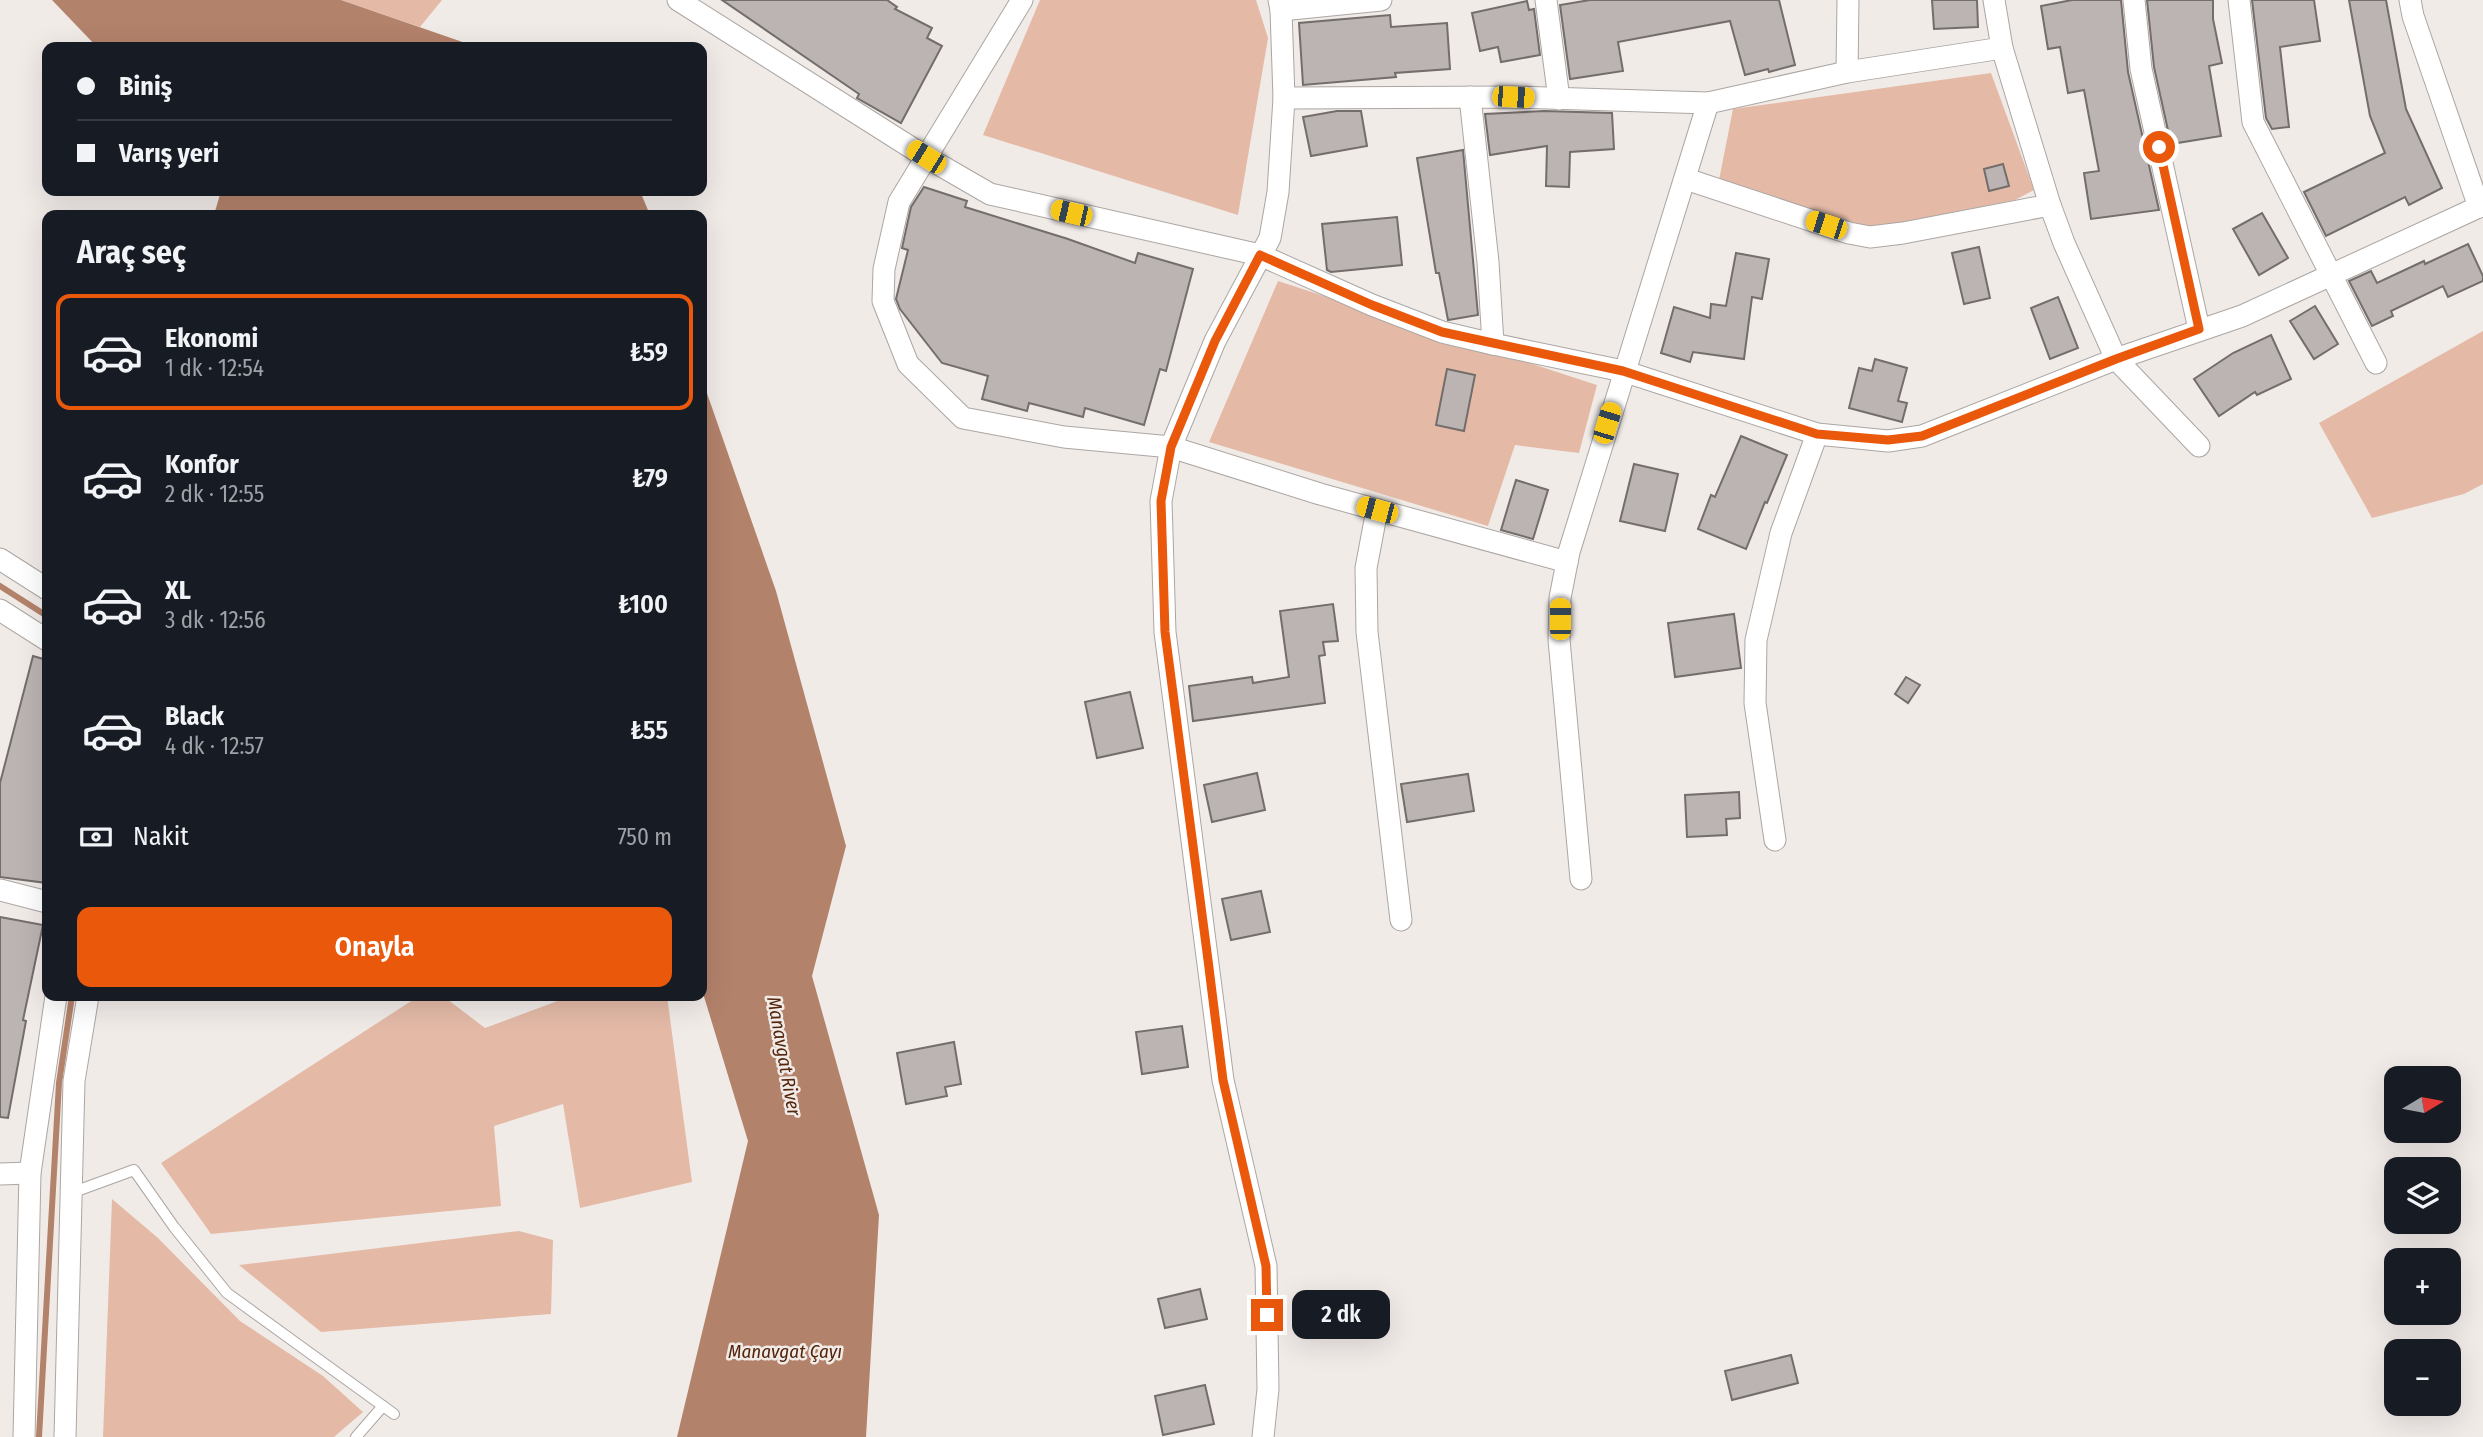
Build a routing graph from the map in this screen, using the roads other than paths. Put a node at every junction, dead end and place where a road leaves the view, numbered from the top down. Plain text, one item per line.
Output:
1 (678, 0) edge
2 (1022, 0) edge
3 (1381, 0) edge
4 (1546, 0) edge
5 (1848, 0) edge
6 (1994, 0) edge
7 (2134, 0) edge
8 (2239, 0) edge
9 (2410, 0) edge
10 (1280, 5) edge
11 (2002, 48) junction
12 (1847, 72) junction
13 (1471, 97) junction
14 (1284, 98) junction
15 (1559, 99) junction
16 (1708, 103) junction
17 (926, 157) junction
18 (1686, 180) junction
19 (2050, 205) junction
20 (2481, 206) edge
21 (1260, 255) junction
22 (2330, 276) junction
23 (2199, 329) junction
24 (1493, 344) junction
25 (2116, 359) junction
26 (2376, 363) dead end
27 (1623, 371) junction
28 (1817, 434) junction
29 (2199, 446) dead end
30 (1171, 447) junction
31 (1377, 510) junction
32 (0, 559) edge
33 (1567, 562) junction
34 (42, 586) edge
35 (0, 610) edge
36 (42, 637) edge
37 (1775, 840) dead end
38 (1581, 879) dead end
39 (0, 890) edge
40 (42, 901) edge
41 (1401, 920) dead end
42 (55, 1001) edge
43 (87, 1001) edge
44 (30, 1173) junction
45 (0, 1174) edge
46 (71, 1194) junction
47 (383, 1406) junction
48 (394, 1413) dead end
49 (24, 1437) edge
50 (65, 1437) edge
51 (356, 1437) edge
52 (1263, 1437) edge

1 - 17 street
2 - 17 street
3 - 10 street
4 - 15 street
5 - 12 street
6 - 11 street
7 - 23 street
8 - 22 street
9 - 20 street
10 - 14 street
11 - 12 street
11 - 19 street
12 - 16 street
13 - 14 street
13 - 15 street
13 - 24 street
14 - 21 street
15 - 16 street
16 - 18 street
17 - 21 street
17 - 30 street
18 - 19 street
18 - 27 street
19 - 25 street
20 - 22 street
21 - 24 street
21 - 30 street
22 - 23 street
22 - 26 street
23 - 25 street
24 - 27 street
25 - 28 street
25 - 29 street
27 - 28 street
27 - 33 street
28 - 37 street
30 - 31 street
30 - 52 street
31 - 33 street
31 - 41 street
32 - 34 street
33 - 38 street
35 - 36 street
39 - 40 street
42 - 44 street
43 - 46 street
44 - 45 street
44 - 49 street
46 - 47 lane
46 - 50 street
47 - 48 lane
47 - 51 lane

